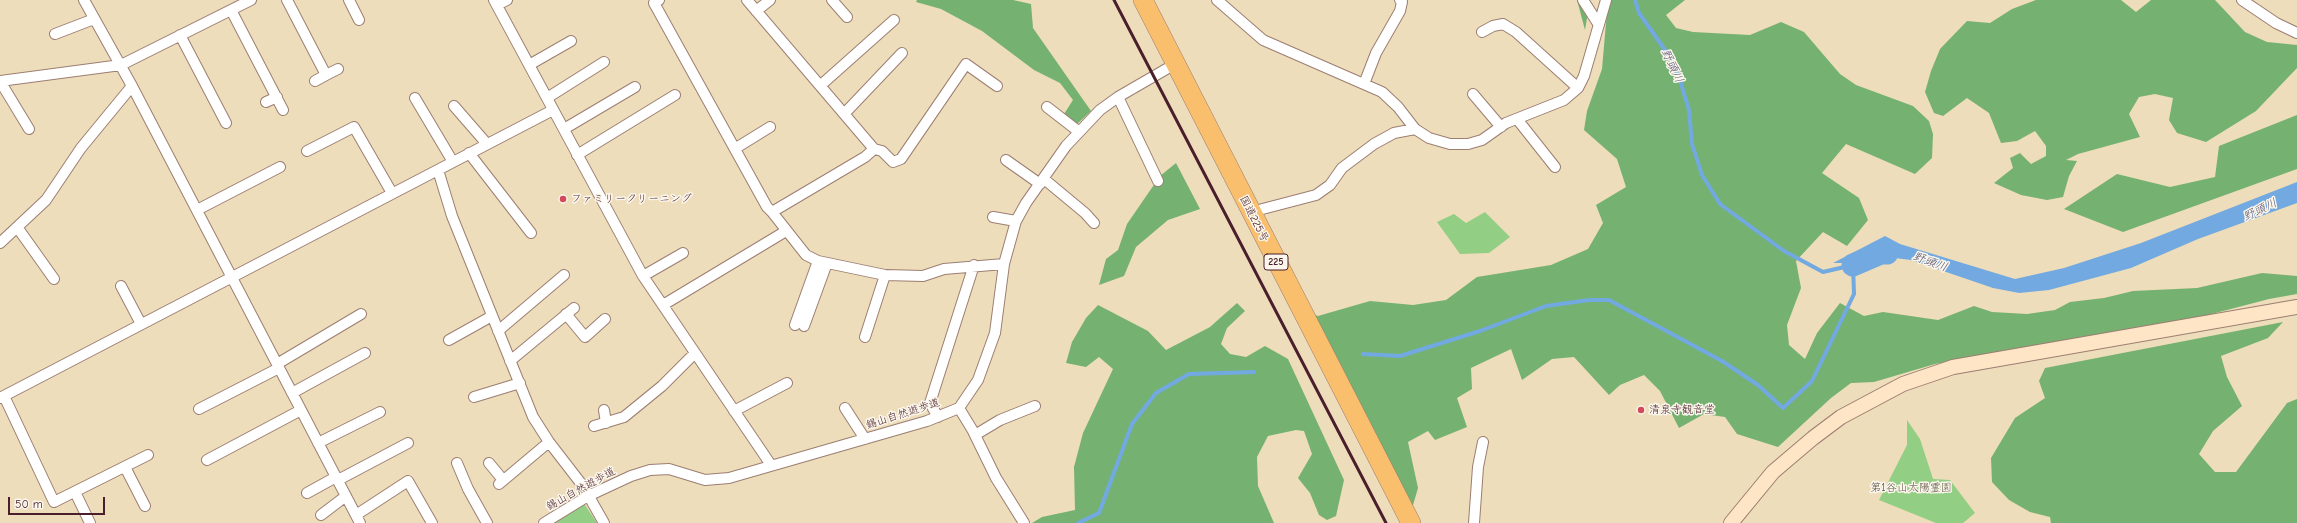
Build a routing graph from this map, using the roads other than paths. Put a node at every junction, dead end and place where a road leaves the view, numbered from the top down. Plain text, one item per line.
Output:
1 (86, 0) edge
2 (248, 0) edge
3 (287, 0) edge
4 (349, 0) edge
5 (507, 0) edge
6 (659, 0) edge
7 (746, 0) edge
8 (770, 0) edge
9 (832, 0) edge
10 (1143, 0) edge
11 (1217, 0) edge
12 (1400, 0) edge
13 (1584, 0) edge
14 (1606, 0) edge
15 (2242, 0) edge
16 (496, 3) edge
17 (2254, 4) edge
18 (231, 10) junction
19 (756, 11) junction
20 (847, 17) dead end
21 (94, 19) junction
22 (359, 20) dead end
23 (894, 20) dead end
24 (1599, 25) junction
25 (1482, 32) dead end
26 (2297, 33) edge
27 (55, 34) dead end
28 (180, 36) junction
29 (571, 41) dead end
30 (902, 53) dead end
31 (604, 62) dead end
32 (1175, 64) junction
33 (121, 65) junction
34 (529, 65) junction
35 (338, 69) dead end
36 (326, 75) junction
37 (0, 81) edge
38 (315, 81) dead end
39 (1364, 84) junction
40 (821, 85) junction
41 (132, 86) junction
42 (635, 86) dead end
43 (997, 86) dead end
44 (1578, 88) junction
45 (1473, 94) dead end
46 (674, 95) dead end
47 (277, 97) junction
48 (1118, 97) junction
49 (415, 98) dead end
50 (547, 98) junction
51 (266, 102) dead end
52 (454, 106) dead end
53 (1047, 107) dead end
54 (283, 110) dead end
55 (553, 110) junction
56 (844, 114) junction
57 (1517, 119) junction
58 (226, 123) dead end
59 (770, 127) dead end
60 (1501, 127) junction
61 (29, 129) dead end
62 (564, 129) junction
63 (1415, 129) junction
64 (1078, 131) junction
65 (487, 144) junction
66 (736, 148) junction
67 (874, 149) junction
68 (307, 151) dead end
69 (469, 154) junction
70 (578, 155) junction
71 (1006, 160) dead end
72 (452, 162) junction
73 (1555, 166) dead end
74 (280, 167) dead end
75 (438, 170) junction
76 (1042, 181) junction
77 (1158, 181) dead end
78 (392, 193) junction
79 (197, 210) junction
80 (772, 212) junction
81 (1250, 212) junction
82 (993, 217) dead end
83 (1016, 221) junction
84 (1094, 223) dead end
85 (17, 227) junction
86 (786, 231) junction
87 (531, 233) dead end
88 (0, 243) edge
89 (683, 252) dead end
90 (822, 262) junction
91 (1004, 264) junction
92 (974, 266) junction
93 (564, 275) dead end
94 (885, 275) junction
95 (231, 276) junction
96 (644, 276) junction
97 (54, 279) dead end
98 (121, 286) dead end
99 (663, 305) junction
100 (2297, 307) edge
101 (362, 314) dead end
102 (492, 316) junction
103 (605, 320) dead end
104 (141, 324) junction
105 (800, 326) dead end
106 (498, 330) junction
107 (865, 337) dead end
108 (449, 340) dead end
109 (365, 353) dead end
110 (695, 353) junction
111 (510, 361) junction
112 (278, 366) junction
113 (520, 383) junction
114 (787, 384) dead end
115 (292, 393) junction
116 (2, 397) edge
117 (474, 397) dead end
118 (1035, 406) dead end
119 (845, 408) dead end
120 (959, 408) junction
121 (199, 409) dead end
122 (301, 410) junction
123 (604, 410) dead end
124 (734, 411) junction
125 (380, 412) dead end
126 (938, 417) junction
127 (606, 423) junction
128 (594, 426) dead end
129 (975, 435) junction
130 (865, 439) junction
131 (549, 442) junction
132 (1483, 442) dead end
133 (318, 443) junction
134 (408, 443) dead end
135 (148, 455) dead end
136 (207, 460) dead end
137 (457, 463) dead end
138 (489, 463) dead end
139 (771, 465) junction
140 (125, 467) junction
141 (337, 479) junction
142 (75, 492) junction
143 (307, 493) dead end
144 (346, 496) junction
145 (588, 496) junction
146 (145, 506) dead end
147 (321, 515) dead end
148 (358, 519) edge
149 (90, 523) edge
150 (432, 523) edge
151 (487, 523) edge
152 (544, 523) edge
153 (604, 523) edge
154 (1024, 523) edge
155 (1411, 523) edge
156 (1474, 523) edge
157 (1731, 523) edge

1 - 21 street
2 - 18 street
3 - 36 street
4 - 22 street
5 - 16 street
6 - 66 street
7 - 19 street
8 - 19 street
9 - 20 street
10 - 32 highway, 国道225号 / 225
11 - 39 street
12 - 39 street
13 - 24 street
14 - 24 street
15 - 17 street
16 - 34 street
17 - 26 street
18 - 28 street
18 - 47 street
19 - 40 street
21 - 27 street
21 - 33 street
23 - 40 street
24 - 44 street
25 - 44 street
28 - 33 street
28 - 58 street
29 - 34 street
30 - 56 street
31 - 50 street
32 - 48 street
32 - 81 highway, 国道225号 / 225
33 - 37 street
33 - 41 street
34 - 50 street
35 - 36 street
36 - 38 street
37 - 61 street
39 - 63 street
40 - 56 street
41 - 79 street
41 - 85 street
42 - 62 street
43 - 67 street
44 - 57 street
45 - 60 street
46 - 70 street
47 - 51 street
47 - 54 street
48 - 64 street
48 - 77 street
49 - 72 street
50 - 55 street
52 - 65 street
53 - 64 street
55 - 62 street
55 - 65 street
56 - 67 street
57 - 60 street
57 - 73 street
59 - 66 street
60 - 63 street
62 - 70 street
63 - 81 street
64 - 76 street
65 - 69 street
66 - 80 street
67 - 80 street
68 - 78 street
69 - 72 street
69 - 87 street
70 - 96 street
71 - 76 street
72 - 75 street
74 - 79 street
75 - 78 street
75 - 102 street
76 - 83 street
76 - 84 street
78 - 95 street
79 - 95 street
80 - 86 street
81 - 155 highway, 国道225号 / 225
82 - 83 street
83 - 91 street
85 - 88 street
85 - 97 street
86 - 90 street
86 - 99 street
89 - 96 street
90 - 94 street
90 - 105 street
91 - 92 street
91 - 120 street
92 - 94 street
92 - 126 street
93 - 106 street
94 - 107 street
95 - 104 street
95 - 112 street
96 - 99 street
98 - 104 street
99 - 110 street
100 - 157 street
101 - 112 street
102 - 106 street
102 - 108 street
103 - 111 street
104 - 116 street
106 - 111 street
109 - 115 street
110 - 124 street
110 - 127 street
111 - 113 street
112 - 115 street
112 - 121 street
113 - 117 street
113 - 131 street
114 - 124 street
115 - 122 street
116 - 142 street
118 - 129 street
119 - 130 street
120 - 126 street, 錫山自然遊歩道
120 - 129 street
122 - 133 street
122 - 136 street
123 - 127 street
124 - 139 street
125 - 133 street
126 - 130 street, 錫山自然遊歩道
127 - 128 street
129 - 154 street
130 - 139 street, 錫山自然遊歩道
131 - 138 street
131 - 145 street
132 - 156 street
133 - 141 street
134 - 141 street
135 - 140 street
137 - 151 street
139 - 145 street, 錫山自然遊歩道
140 - 142 street
140 - 146 street
141 - 143 street
141 - 144 street
142 - 149 street
144 - 147 street
144 - 148 street
145 - 152 street, 錫山自然遊歩道
145 - 153 street
148 - 150 street

